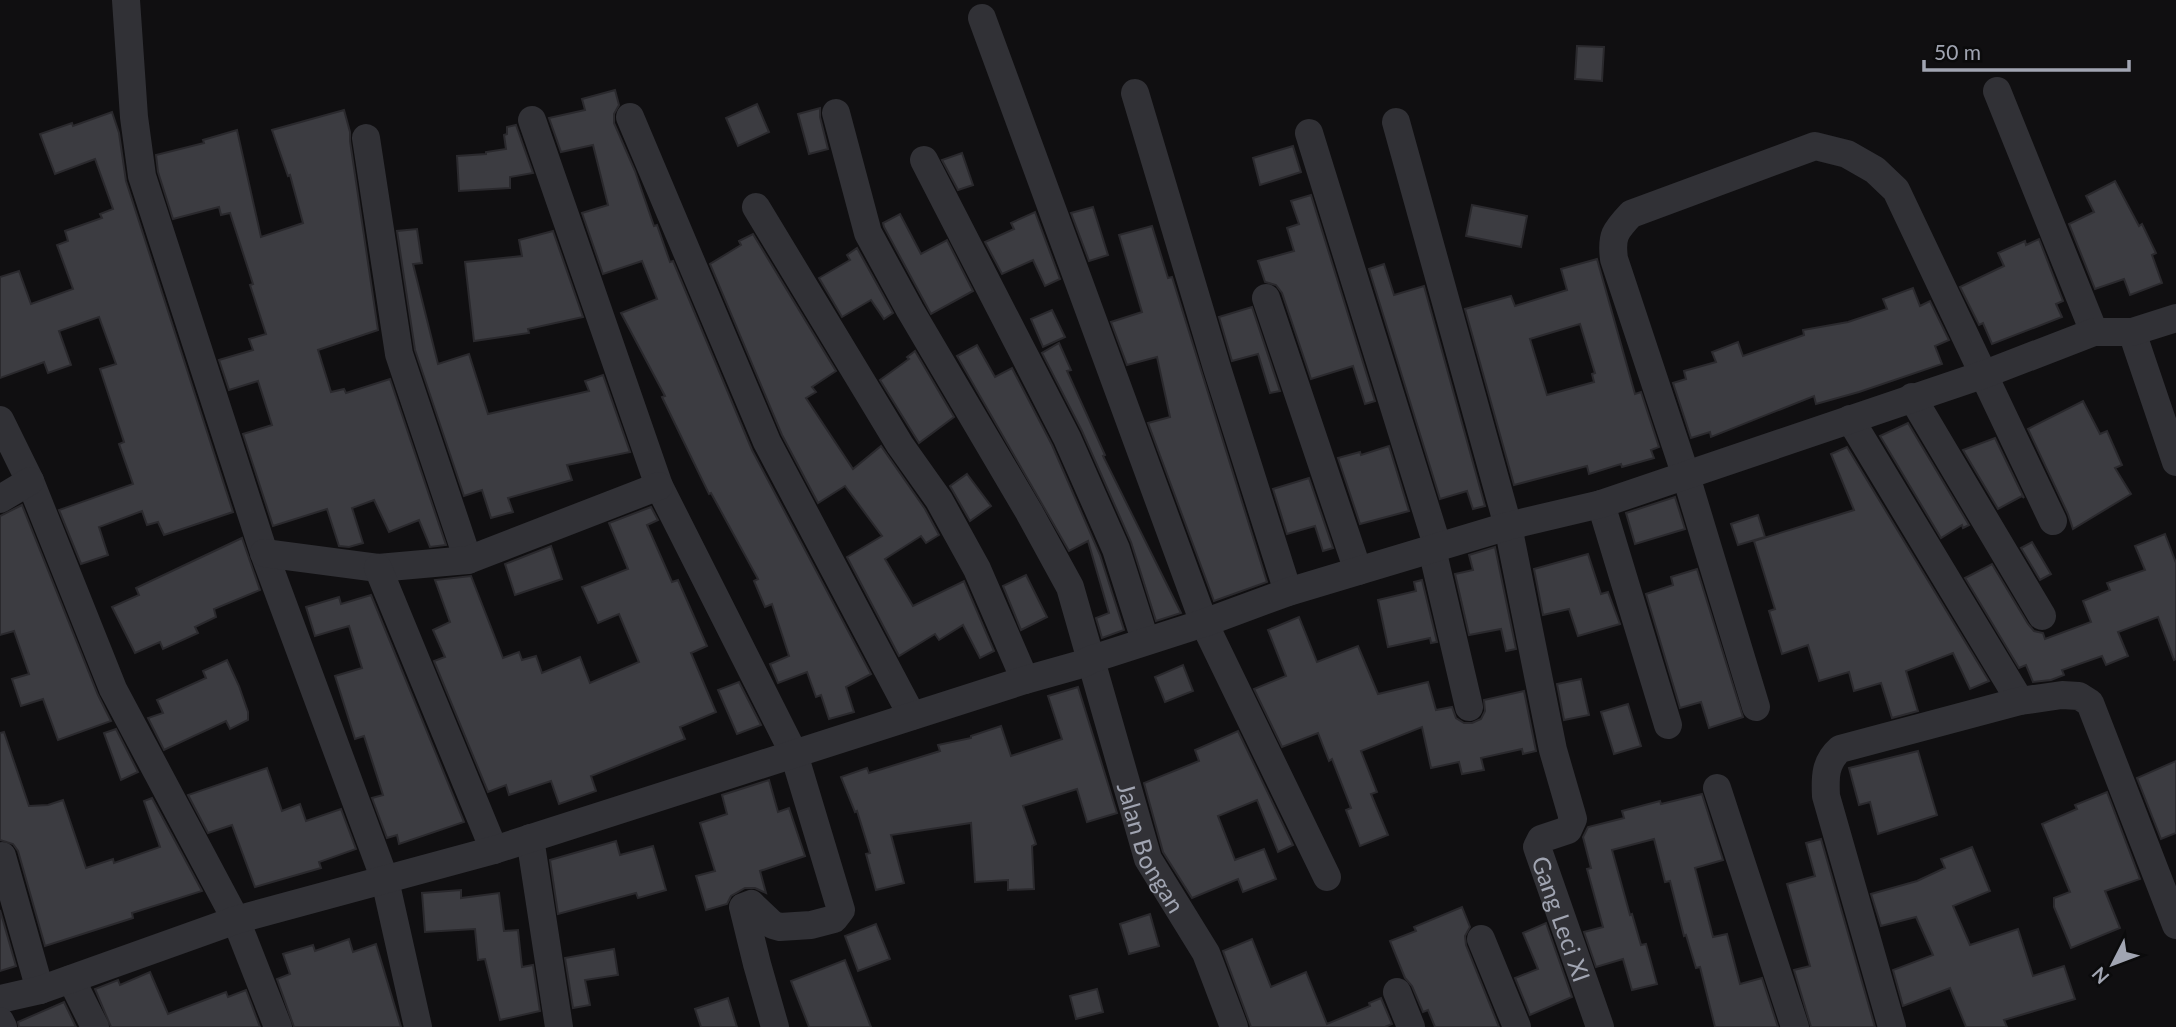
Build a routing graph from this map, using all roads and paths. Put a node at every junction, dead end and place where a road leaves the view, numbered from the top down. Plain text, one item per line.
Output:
1 (126, 0) edge
2 (982, 18) dead end
3 (1997, 91) dead end
4 (1135, 93) dead end
5 (836, 113) dead end
6 (630, 117) dead end
7 (532, 120) dead end
8 (1396, 122) dead end
9 (1309, 133) dead end
10 (366, 138) dead end
11 (924, 160) dead end
12 (756, 207) dead end
13 (1266, 298) dead end
14 (2176, 318) edge
15 (2094, 332) junction
16 (2132, 332) junction
17 (1985, 374) junction
18 (1912, 397) junction
19 (1850, 419) junction
20 (0, 420) edge
21 (2176, 462) edge
22 (1686, 476) junction
23 (30, 481) junction
24 (659, 486) junction
25 (0, 499) edge
26 (1601, 504) junction
27 (2053, 521) dead end
28 (1508, 526) junction
29 (1435, 549) junction
30 (264, 553) junction
31 (468, 559) junction
32 (377, 568) junction
33 (1358, 572) junction
34 (1288, 592) junction
35 (2042, 616) dead end
36 (1204, 623) junction
37 (1145, 640) junction
38 (1092, 659) junction
39 (1026, 680) junction
40 (2020, 701) junction
41 (1469, 707) dead end
42 (1756, 707) dead end
43 (912, 716) junction
44 (1668, 725) dead end
45 (794, 754) junction
46 (1717, 788) dead end
47 (530, 838) junction
48 (494, 850) junction
49 (2, 856) edge
50 (1327, 877) dead end
51 (385, 880) junction
52 (236, 920) junction
53 (2176, 925) edge
54 (1481, 939) dead end
55 (71, 979) junction
56 (40, 990) junction
57 (1396, 992) dead end
58 (0, 999) edge
59 (0, 1021) edge
60 (2, 1027) edge
61 (95, 1027) edge
62 (278, 1027) edge
63 (418, 1027) edge
64 (559, 1027) edge
65 (775, 1027) edge
66 (1234, 1027) edge
67 (1411, 1027) edge
68 (1517, 1027) edge
69 (1600, 1027) edge
70 (1794, 1027) edge
71 (1892, 1027) edge

1 - 30 street
2 - 36 street
3 - 15 street
4 - 34 street
5 - 38 street, Jalan Bongan
6 - 43 street
7 - 24 street
8 - 28 street
9 - 29 street
10 - 31 street
11 - 37 street
12 - 39 street
13 - 33 street
14 - 16 street
15 - 16 street
15 - 17 street
16 - 21 street
17 - 18 street
17 - 22 street
17 - 27 street
18 - 19 street
18 - 35 street
19 - 22 street
19 - 40 street
20 - 23 street
22 - 26 street
22 - 42 street
23 - 25 street
23 - 52 street
24 - 31 street
24 - 45 street
26 - 28 street
26 - 44 street
28 - 29 street
28 - 69 street, Gang Leci XI
29 - 33 street
29 - 41 street
30 - 32 street
30 - 51 street
31 - 32 street
32 - 48 street
33 - 34 street
34 - 36 street
36 - 37 street
36 - 50 street
37 - 38 street
38 - 39 street
38 - 66 street, Jalan Bongan
39 - 43 street
40 - 53 street
40 - 71 street
43 - 45 street
45 - 47 street
45 - 65 street
46 - 70 street
47 - 48 street
47 - 64 street
48 - 51 street
49 - 56 street
51 - 52 street
51 - 63 street
52 - 55 street
52 - 62 street
54 - 68 street
55 - 56 street
55 - 61 street
56 - 58 street
57 - 67 street
59 - 60 street

